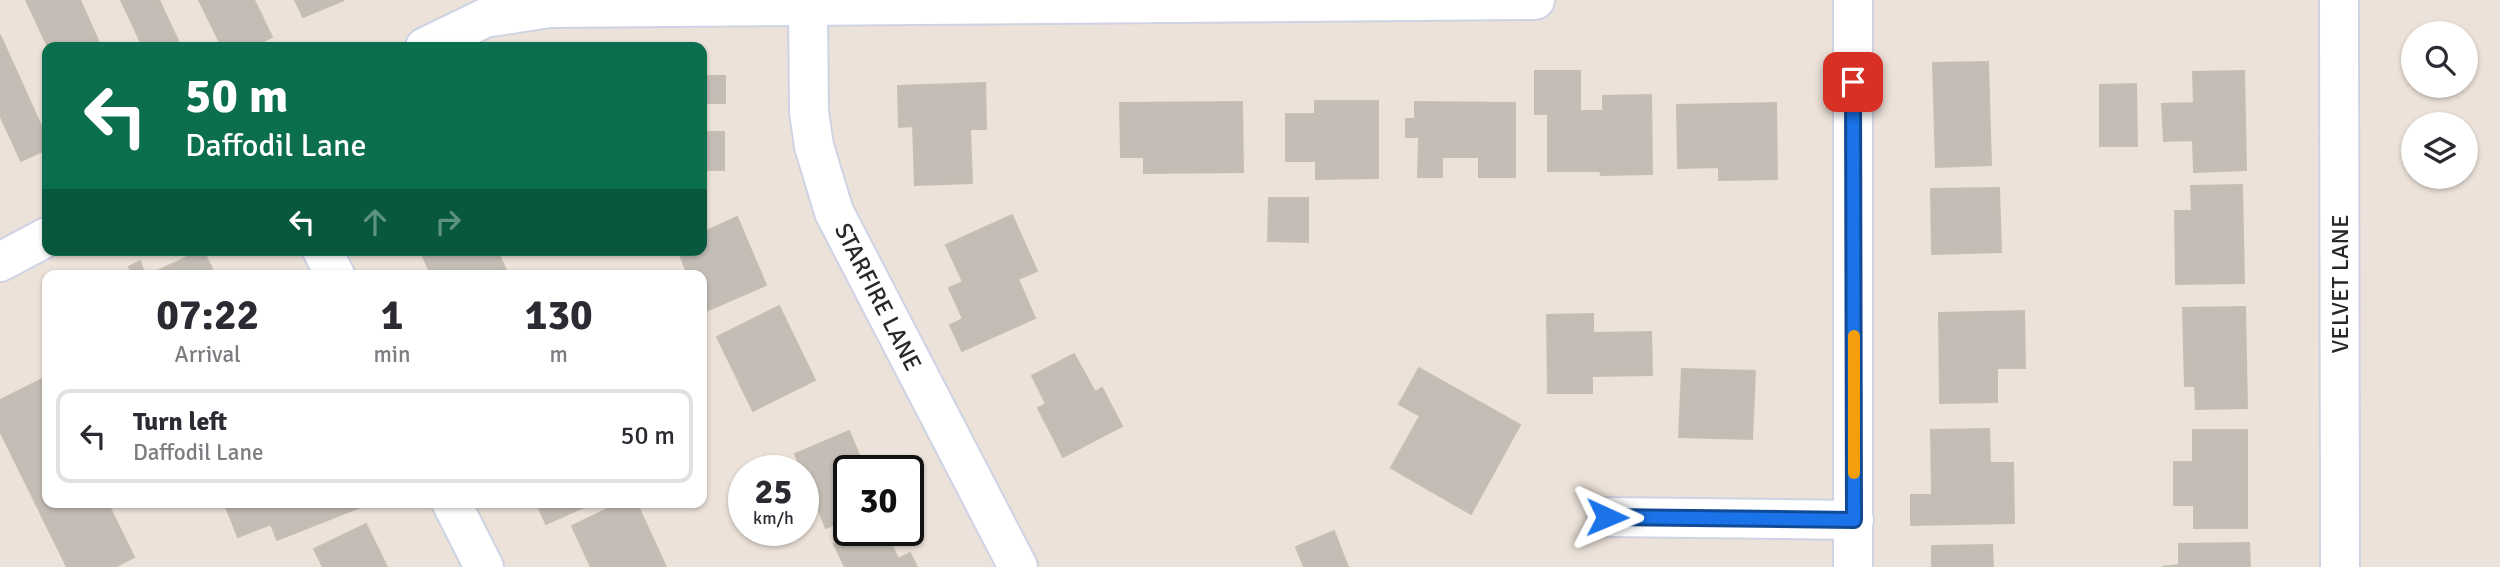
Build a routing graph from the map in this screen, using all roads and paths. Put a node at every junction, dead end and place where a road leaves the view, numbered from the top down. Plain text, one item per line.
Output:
1 (1535, 0) edge
2 (1853, 0) edge
3 (2339, 0) edge
4 (808, 7) junction
5 (485, 9) edge
6 (433, 42) edge
7 (42, 240) edge
8 (0, 262) edge
9 (454, 508) edge
10 (1607, 517) dead end
11 (1854, 520) junction
12 (484, 567) edge
13 (1018, 567) edge
14 (1853, 567) edge
15 (2340, 567) edge

1 - 4 street
2 - 11 street
3 - 15 street, VELVET LANE
4 - 5 street
4 - 13 street, STARFIRE LANE
5 - 6 street
7 - 8 street
9 - 12 street
10 - 11 street
11 - 14 street

